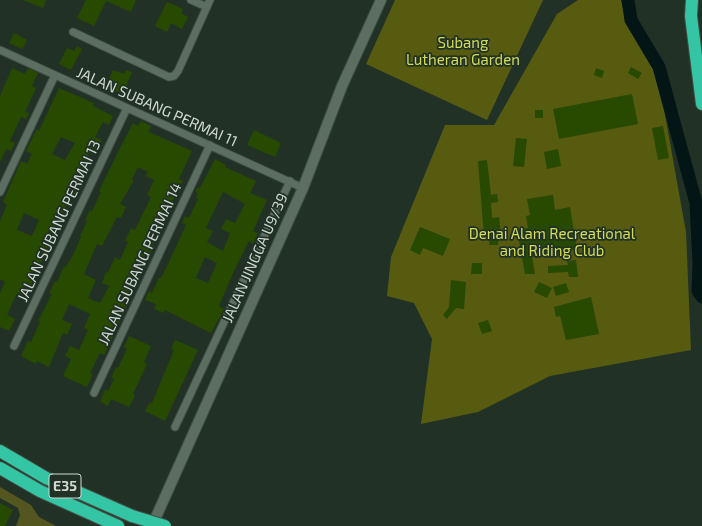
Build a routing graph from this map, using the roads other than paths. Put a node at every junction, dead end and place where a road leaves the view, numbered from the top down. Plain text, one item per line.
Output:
1 (191, 0) edge
2 (210, 0) edge
3 (380, 0) edge
4 (692, 0) edge
5 (207, 7) junction
6 (73, 32) dead end
7 (0, 50) edge
8 (55, 75) junction
9 (702, 104) edge
10 (127, 108) junction
11 (210, 145) junction
12 (290, 182) junction
13 (303, 188) junction
14 (0, 192) edge
15 (14, 346) dead end
16 (94, 393) dead end
17 (175, 427) dead end
18 (0, 451) edge
19 (0, 468) edge
20 (118, 526) edge
21 (152, 526) edge
22 (165, 526) edge

1 - 5 street
2 - 5 street
3 - 13 street, JALAN JINGGA U9/39
4 - 9 highway
5 - 6 street
7 - 8 street, JALAN SUBANG PERMAI 11
8 - 10 street, JALAN SUBANG PERMAI 11
8 - 14 street
10 - 11 street, JALAN SUBANG PERMAI 11
10 - 15 street, JALAN SUBANG PERMAI 13
11 - 12 street, JALAN SUBANG PERMAI 11
11 - 16 street, JALAN SUBANG PERMAI 14
12 - 13 street, JALAN SUBANG PERMAI 11
12 - 17 street
13 - 21 street, JALAN JINGGA U9/39
18 - 22 highway, E35, bridge
19 - 20 highway, E35

